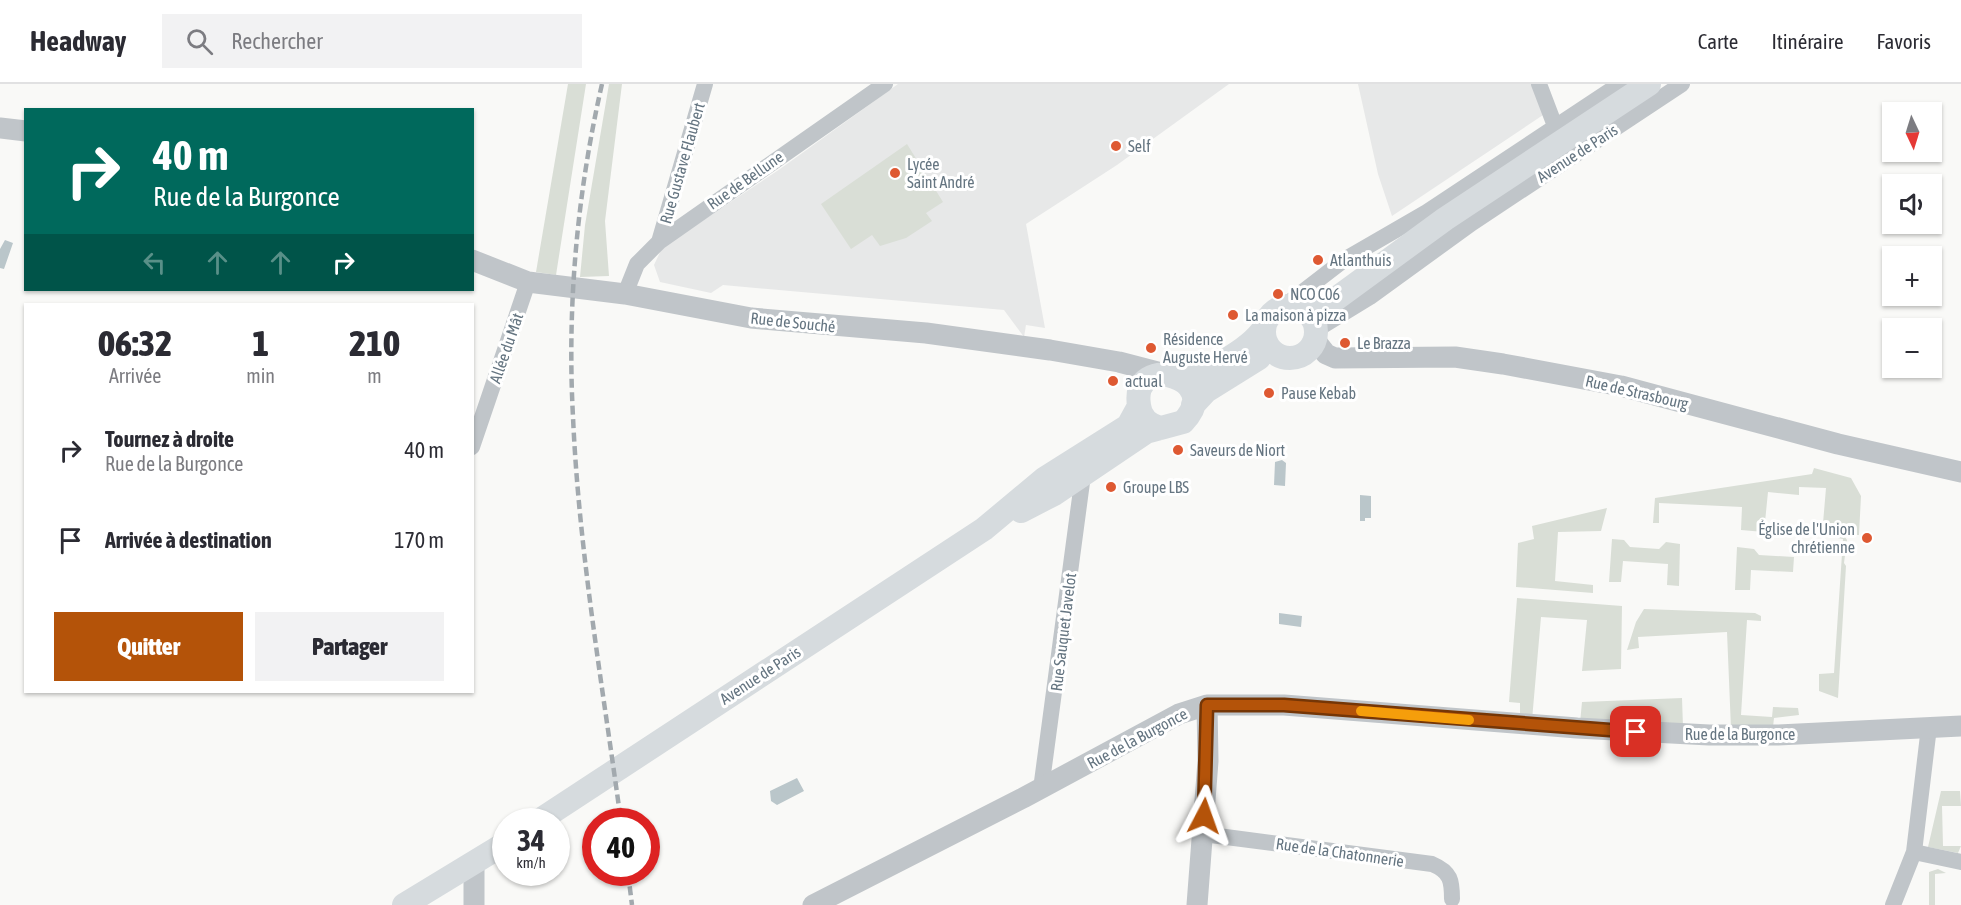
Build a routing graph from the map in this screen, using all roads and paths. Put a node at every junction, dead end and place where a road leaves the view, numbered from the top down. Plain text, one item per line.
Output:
1 (705, 84) edge
2 (885, 84) edge
3 (1539, 84) edge
4 (1620, 84) edge
5 (1649, 84) edge
6 (1682, 84) edge
7 (1611, 109) junction
8 (1577, 111) junction
9 (1555, 126) junction
10 (0, 128) edge
11 (24, 131) edge
12 (1473, 212) junction
13 (1440, 213) junction
14 (658, 242) junction
15 (474, 261) edge
16 (528, 282) junction
17 (625, 294) junction
18 (1304, 320) junction
19 (1264, 328) junction
20 (1276, 354) junction
21 (1119, 362) junction
22 (1172, 375) junction
23 (1140, 398) junction
24 (1193, 405) junction
25 (1160, 428) junction
26 (474, 441) edge
27 (1961, 472) edge
28 (1083, 475) junction
29 (984, 529) junction
30 (1207, 705) junction
31 (1961, 726) edge
32 (1929, 727) junction
33 (1041, 789) junction
34 (558, 808) edge
35 (1203, 834) junction
36 (492, 852) edge
37 (1914, 852) junction
38 (1961, 862) edge
39 (474, 863) junction
40 (1452, 899) dead end
41 (404, 905) edge
42 (474, 905) edge
43 (813, 905) edge
44 (1197, 905) edge
45 (1893, 905) edge

1 - 14 street, Rue Gustave Flaubert
2 - 14 street, Rue de Bellune
3 - 9 street
4 - 8 street, Avenue de Paris
5 - 7 main road, Avenue de Paris
6 - 12 street, Avenue de Paris
7 - 8 street, Avenue de Paris
7 - 12 main road, Avenue de Paris
8 - 9 street, Avenue de Paris
9 - 13 street, Avenue de Paris
10 - 11 street
12 - 13 main road, Avenue de Paris
12 - 18 street, Avenue de Paris
13 - 18 main road, Avenue de Paris
14 - 17 street, Rue de Bellune
15 - 16 street, Rue de Souché
16 - 17 street, Rue de Souché
16 - 26 street, Allée du Mât
17 - 21 street, Rue de Souché
18 - 19 main road
18 - 20 main road
18 - 27 street, Rue de Strasbourg
19 - 20 main road
19 - 22 main road
20 - 24 main road
21 - 22 street, Rue de Souché
21 - 23 street
22 - 23 main road
22 - 24 main road
23 - 25 main road
23 - 29 main road, Avenue de Paris
24 - 25 main road
25 - 28 main road, Avenue de Paris
28 - 29 main road, Avenue de Paris
28 - 33 street, Rue Sauquet Javelot
29 - 34 main road, Avenue de Paris
30 - 32 street, Rue de la Burgonce
30 - 33 street, Rue de la Burgonce
30 - 35 street
31 - 32 street, Rue de la Burgonce
32 - 37 street
33 - 43 street, Rue de la Burgonce
35 - 40 street, Rue de la Chatonnerie
35 - 44 street
36 - 39 main road
37 - 38 street
37 - 45 street
39 - 41 main road
39 - 42 street

